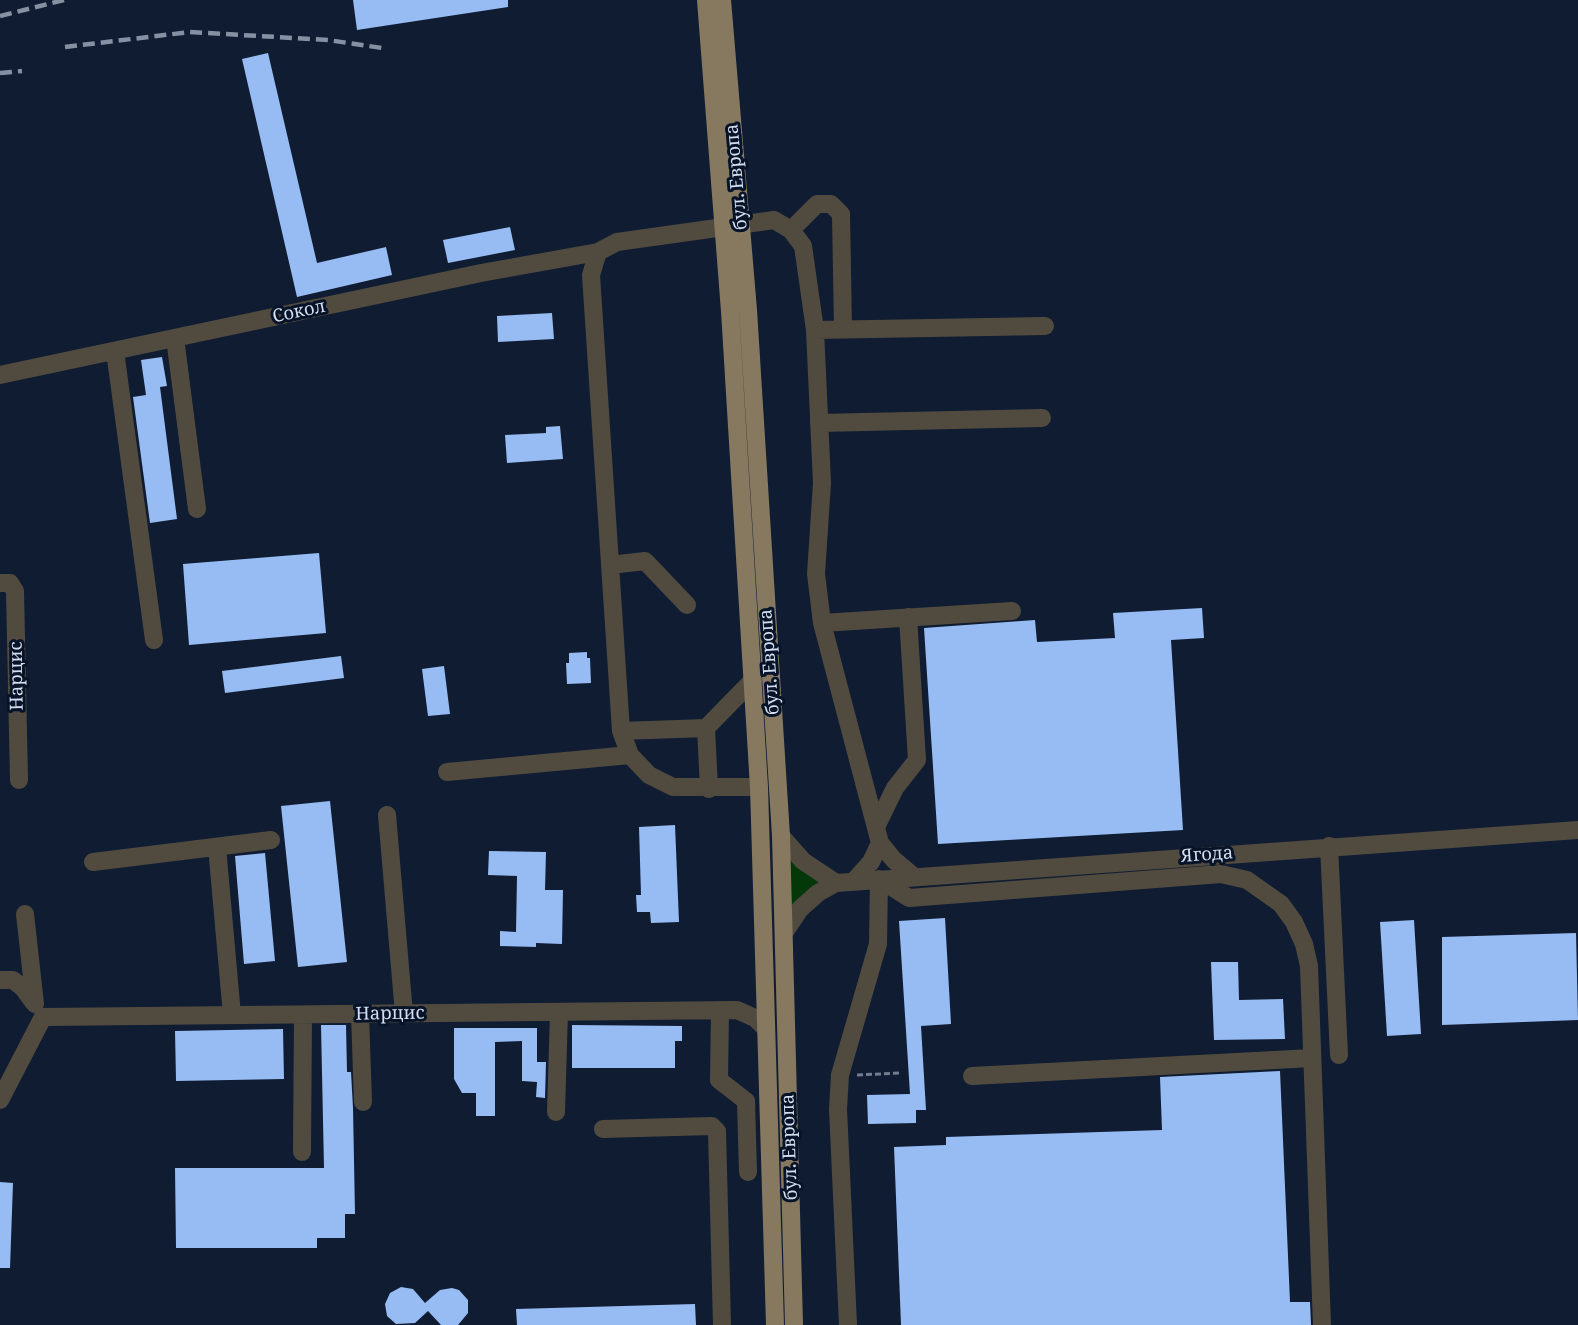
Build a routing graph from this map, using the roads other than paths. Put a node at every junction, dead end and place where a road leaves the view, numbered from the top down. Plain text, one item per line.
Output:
1 (706, 0) edge
2 (722, 0) edge
3 (791, 230) junction
4 (598, 252) junction
5 (739, 310) junction
6 (1045, 326) dead end
7 (843, 329) junction
8 (815, 330) junction
9 (175, 338) junction
10 (115, 351) junction
11 (0, 375) edge
12 (1042, 418) dead end
13 (819, 423) junction
14 (198, 509) dead end
15 (610, 565) junction
16 (0, 584) edge
17 (687, 605) dead end
18 (1012, 611) dead end
19 (908, 617) junction
20 (822, 623) junction
21 (154, 640) dead end
22 (753, 680) junction
23 (706, 728) junction
24 (621, 731) junction
25 (630, 755) junction
26 (447, 772) dead end
27 (19, 780) dead end
28 (759, 788) junction
29 (709, 789) junction
30 (387, 814) dead end
31 (1578, 830) edge
32 (878, 835) junction
33 (781, 836) junction
34 (271, 840) dead end
35 (1329, 846) junction
36 (217, 847) junction
37 (93, 862) dead end
38 (913, 876) junction
39 (879, 879) junction
40 (845, 882) junction
41 (25, 914) dead end
42 (784, 933) junction
43 (0, 980) edge
44 (765, 990) junction
45 (729, 1010) junction
46 (39, 1011) junction
47 (558, 1012) junction
48 (360, 1014) junction
49 (404, 1014) junction
50 (232, 1015) junction
51 (303, 1015) junction
52 (766, 1029) junction
53 (1339, 1055) dead end
54 (1312, 1058) junction
55 (972, 1076) dead end
56 (0, 1100) edge
57 (363, 1102) dead end
58 (556, 1112) dead end
59 (603, 1130) dead end
60 (302, 1152) dead end
61 (771, 1170) junction
62 (748, 1172) junction
63 (718, 1174) junction
64 (722, 1325) edge
65 (775, 1325) edge
66 (794, 1325) edge
67 (848, 1325) edge
68 (1322, 1325) edge

1 - 5 main road, бул. Европа
2 - 5 main road, бул. Европа
3 - 4 street, Сокол
3 - 7 street
3 - 8 street
4 - 9 street, Сокол
4 - 15 street
5 - 22 main road, бул. Европа
5 - 33 main road, бул. Европа
6 - 7 street
7 - 8 street
8 - 13 street
9 - 10 street, Сокол
9 - 14 street
10 - 11 street, Сокол
10 - 21 street
12 - 13 street
13 - 20 street
15 - 17 street
15 - 24 street
16 - 27 street, Нарцис
18 - 19 street
19 - 20 street
19 - 32 street
20 - 32 street
22 - 23 street
22 - 28 main road, бул. Европа
23 - 24 street
23 - 29 street
24 - 25 street
25 - 26 street
25 - 29 street
28 - 29 street
28 - 44 main road, бул. Европа
30 - 49 street
31 - 35 street, Ягода
32 - 38 street
32 - 40 street
33 - 40 street
33 - 42 main road, бул. Европа
34 - 36 street
35 - 38 street, Ягода
35 - 53 street
36 - 37 street
36 - 50 street
38 - 39 street, Ягода
39 - 40 street, Ягода
39 - 54 street
39 - 67 street
40 - 42 street
41 - 46 street
42 - 66 main road, бул. Европа
43 - 46 street
44 - 45 street
44 - 52 main road, бул. Европа
45 - 47 street, Нарцис
45 - 52 street
45 - 62 street
46 - 50 street, Нарцис
46 - 56 street
47 - 49 street, Нарцис
47 - 58 street
48 - 49 street, Нарцис
48 - 51 street, Нарцис
48 - 57 street
50 - 51 street, Нарцис
51 - 60 street
52 - 61 main road, бул. Европа
54 - 55 street
54 - 68 street
59 - 63 street
61 - 62 street
61 - 65 main road, бул. Европа
62 - 63 street
63 - 64 street

